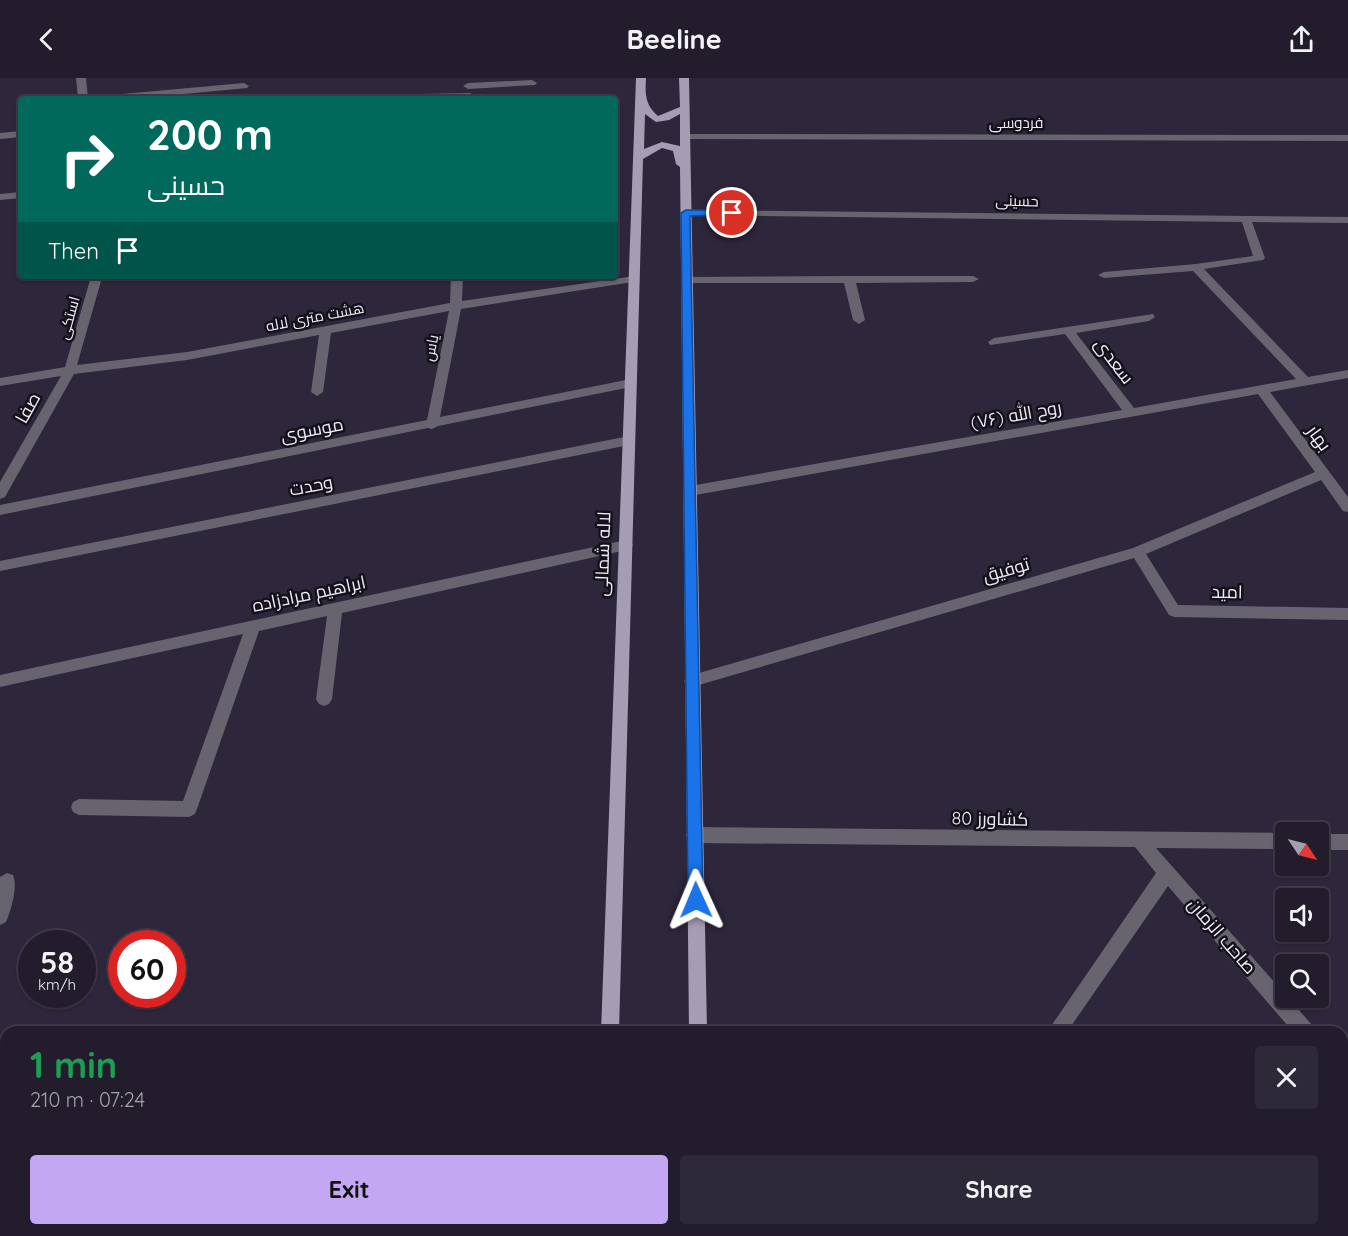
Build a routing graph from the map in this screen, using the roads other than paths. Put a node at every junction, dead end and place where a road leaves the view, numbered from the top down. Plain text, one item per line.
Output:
1 (81, 78) edge
2 (641, 78) edge
3 (684, 78) edge
4 (246, 82) edge
5 (532, 83) dead end
6 (467, 89) edge
7 (641, 94) junction
8 (83, 96) edge
9 (158, 96) edge
10 (369, 96) edge
11 (684, 108) junction
12 (18, 134) edge
13 (0, 136) edge
14 (684, 137) junction
15 (1348, 138) edge
16 (638, 158) junction
17 (685, 172) junction
18 (18, 195) edge
19 (0, 197) edge
20 (686, 213) junction
21 (1246, 219) junction
22 (1348, 220) edge
23 (1196, 267) junction
24 (1104, 275) dead end
25 (97, 279) edge
26 (458, 279) edge
27 (635, 279) junction
28 (849, 279) junction
29 (973, 279) dead end
30 (686, 280) junction
31 (456, 306) junction
32 (1149, 317) dead end
33 (859, 320) dead end
34 (326, 330) junction
35 (1068, 330) junction
36 (994, 342) dead end
37 (70, 370) junction
38 (1348, 374) edge
39 (1305, 381) junction
40 (0, 382) edge
41 (631, 383) junction
42 (1261, 389) junction
43 (317, 392) dead end
44 (1131, 413) junction
45 (432, 425) junction
46 (629, 441) junction
47 (1324, 474) junction
48 (690, 491) junction
49 (0, 494) edge
50 (1348, 507) edge
51 (0, 510) edge
52 (626, 545) junction
53 (1137, 552) junction
54 (0, 566) edge
55 (335, 608) junction
56 (1348, 614) edge
57 (253, 626) junction
58 (0, 681) edge
59 (692, 681) junction
60 (324, 699) dead end
61 (79, 807) dead end
62 (694, 835) junction
63 (1139, 840) junction
64 (1275, 841) edge
65 (1329, 842) edge
66 (1348, 842) edge
67 (1167, 872) junction
68 (7, 881) dead end
69 (0, 916) edge
70 (610, 1026) edge
71 (698, 1026) edge
72 (1060, 1026) edge
73 (1300, 1026) edge

1 - 8 street
2 - 7 main road, لاله شمالی
3 - 11 main road
4 - 9 street
5 - 6 street
6 - 10 street
7 - 11 main road
7 - 16 main road, لاله شمالی
11 - 14 main road
12 - 13 street
14 - 15 street, فردوسی
14 - 17 main road
16 - 17 main road
16 - 27 main road, لاله شمالی
17 - 20 main road
18 - 19 street
20 - 21 street, حسینی
20 - 30 main road
21 - 22 street, حسینی
21 - 23 street
23 - 24 street
23 - 39 street
25 - 37 street, استکی
26 - 31 street, یاس
27 - 31 street, هشت متری لاله
27 - 41 main road, لاله شمالی
28 - 29 street
28 - 30 street
28 - 33 street
30 - 48 main road
31 - 34 street, هشت متری لاله
31 - 45 street, یاس
32 - 35 street
34 - 37 street, هشت متری لاله
34 - 43 street
35 - 36 street
35 - 44 street, سعدی
37 - 40 street, هشت متری لاله
37 - 49 street, صفا
38 - 39 street, روح الله (۷۶)
39 - 42 street, روح الله (۷۶)
41 - 45 street, موسوی
41 - 46 main road, لاله شمالی
42 - 44 street, روح الله (۷۶)
42 - 47 street, بهار
44 - 48 street, روح الله (۷۶)
45 - 51 street, موسوی
46 - 52 main road, لاله شمالی
46 - 54 street, وحدت
47 - 50 street, بهار
47 - 53 street, توفیق
48 - 59 main road
52 - 55 street, ابراهیم مرادزاده
52 - 70 main road, لاله شمالی
53 - 56 street, امید
53 - 59 street, توفیق
55 - 57 street, ابراهیم مرادزاده
55 - 60 street
57 - 58 street, ابراهیم مرادزاده
57 - 61 street
59 - 62 main road
62 - 63 street, کشاورز 80
62 - 71 main road
63 - 64 street, کشاورز 80
63 - 67 street, صاحب الزمان
65 - 66 street
67 - 72 street
67 - 73 street, صاحب الزمان
68 - 69 street

